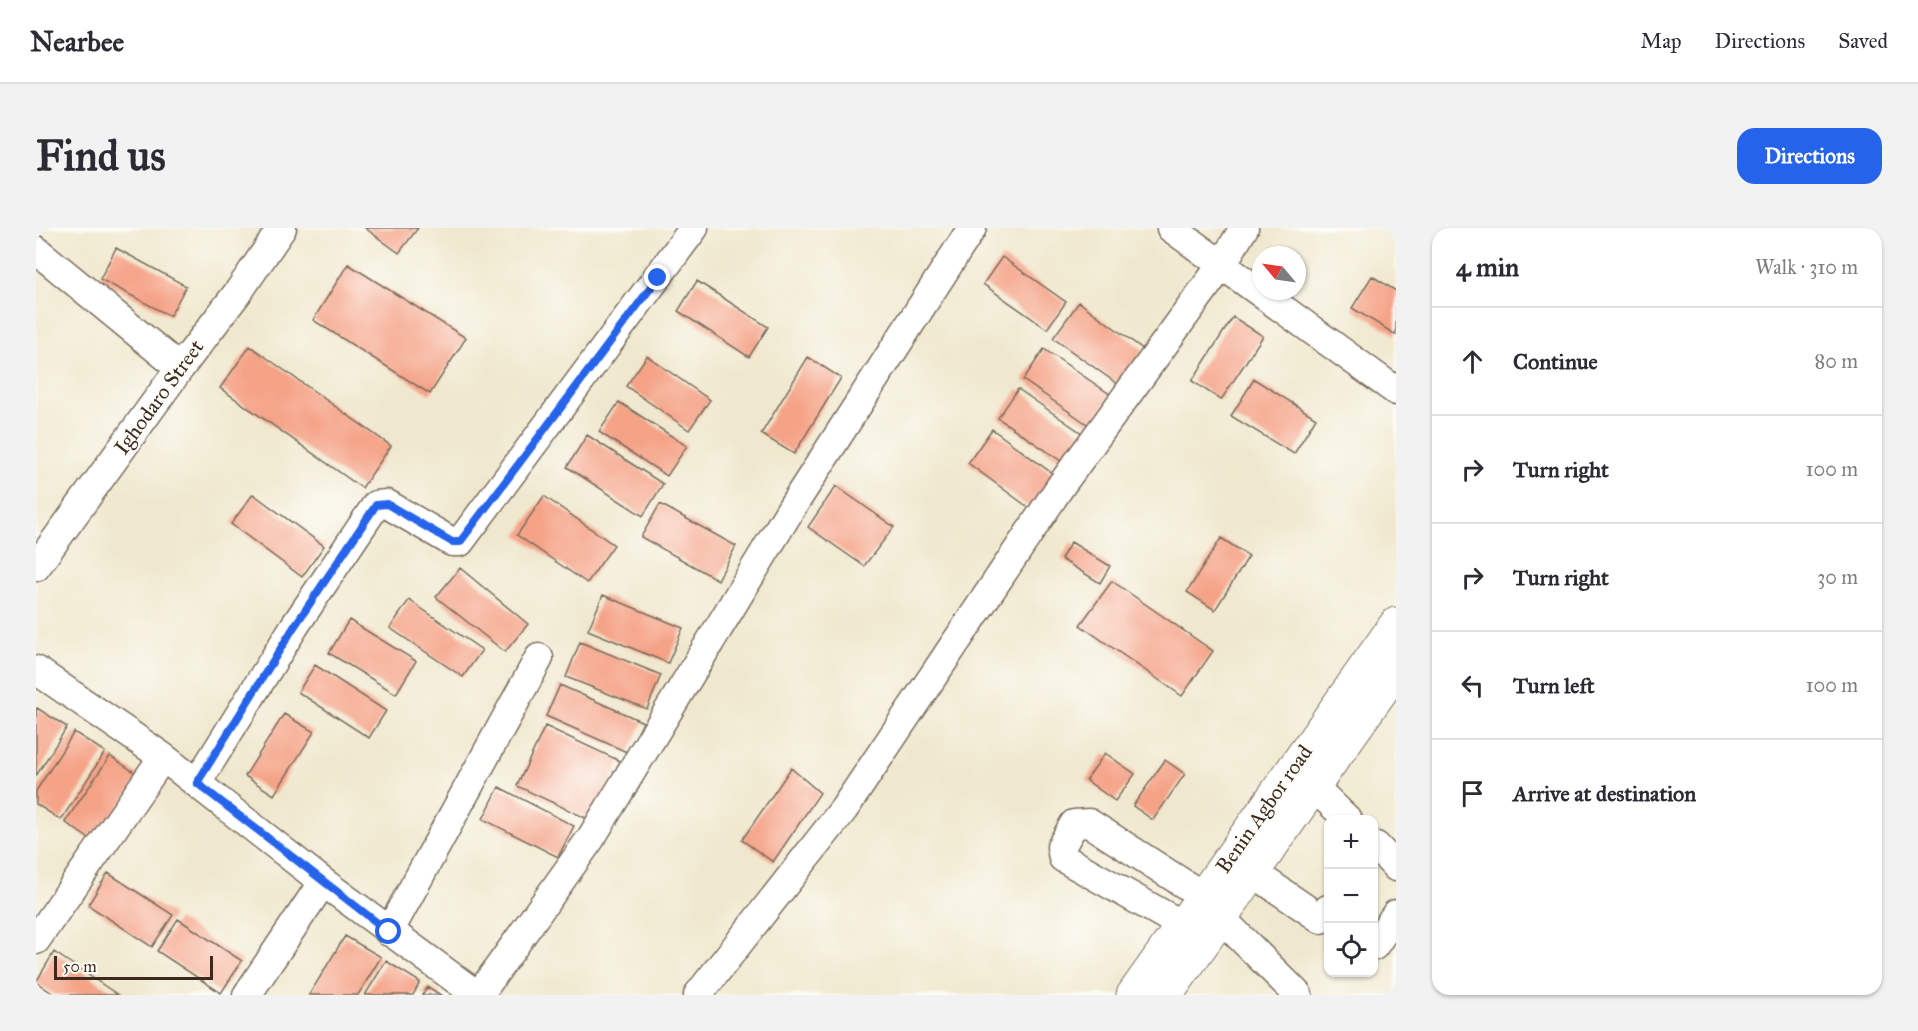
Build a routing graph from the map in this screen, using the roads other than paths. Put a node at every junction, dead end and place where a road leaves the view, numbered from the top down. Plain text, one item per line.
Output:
1 (282, 228) edge
2 (694, 228) edge
3 (972, 228) edge
4 (1171, 228) edge
5 (1244, 228) edge
6 (36, 250) edge
7 (1221, 266) junction
8 (180, 368) junction
9 (1396, 391) edge
10 (39, 556) edge
11 (1396, 624) edge
12 (539, 658) dead end
13 (1396, 669) edge
14 (36, 670) edge
15 (163, 757) junction
16 (197, 783) junction
17 (1313, 786) junction
18 (1344, 815) edge
19 (1378, 850) edge
20 (1396, 867) edge
21 (1252, 872) junction
22 (323, 882) junction
23 (1211, 907) junction
24 (1396, 914) edge
25 (1324, 917) edge
26 (1182, 926) junction
27 (389, 932) junction
28 (36, 940) edge
29 (1378, 940) edge
30 (247, 995) edge
31 (478, 995) edge
32 (698, 995) edge
33 (1132, 995) edge
34 (1166, 995) edge
35 (1298, 995) edge

1 - 8 street, Ighodaro Street
2 - 16 street
3 - 31 street
4 - 7 street
5 - 7 street
6 - 8 street
7 - 9 street
7 - 32 street
8 - 10 street, Ighodaro Street
11 - 23 highway, Benin Agbor road
12 - 27 street
13 - 17 highway, Benin Agbor road
14 - 15 street
15 - 16 street
15 - 28 street
16 - 22 street
17 - 18 street
17 - 21 highway, Benin Agbor road
19 - 20 street
21 - 23 highway, Benin Agbor road
21 - 25 street
22 - 27 street
22 - 30 street
23 - 26 highway, Benin Agbor road
23 - 26 street
23 - 34 highway, Benin Agbor road
23 - 35 street
24 - 29 street
26 - 33 highway, Benin Agbor road
27 - 31 street

